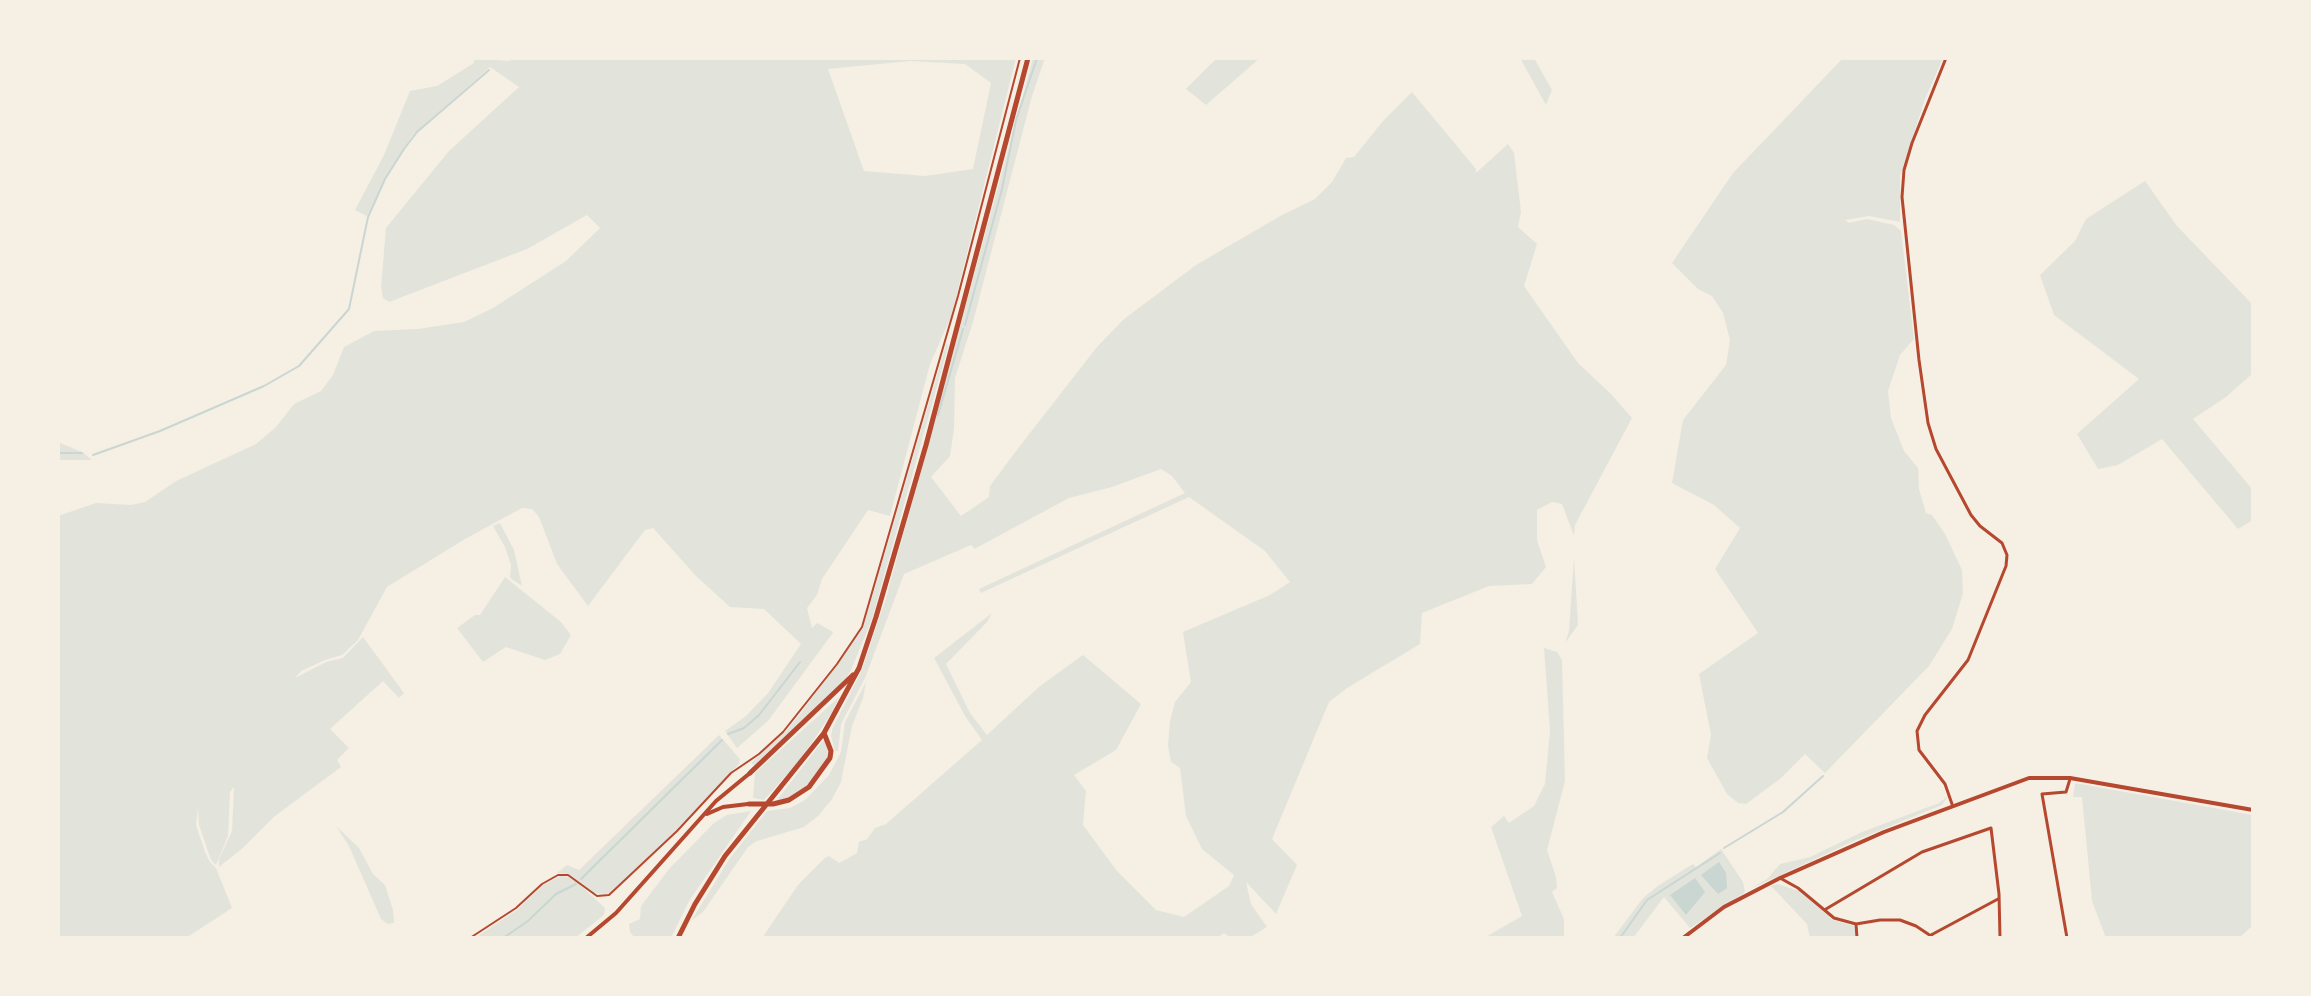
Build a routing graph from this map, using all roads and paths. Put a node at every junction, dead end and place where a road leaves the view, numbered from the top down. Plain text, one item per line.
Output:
1 (1020, 58) edge
2 (1028, 58) edge
3 (1946, 58) edge
4 (859, 668) junction
5 (824, 733) junction
6 (750, 773) joint
7 (2070, 778) junction
8 (749, 804) joint
9 (1952, 804) junction
10 (2253, 810) edge
11 (701, 817) junction
12 (1780, 878) junction
13 (1998, 899) junction
14 (1826, 909) junction
15 (1856, 924) junction
16 (1932, 937) edge
17 (470, 938) edge
18 (586, 938) edge
19 (678, 938) edge
20 (1683, 938) edge
21 (1857, 938) edge
22 (2000, 938) edge
23 (2067, 938) edge

1 - 17 path
2 - 4 main road
3 - 9 street
4 - 5 main road
4 - 6 main road
5 - 8 main road
5 - 19 main road
6 - 11 street
7 - 9 street
7 - 10 street
7 - 23 street
8 - 11 street
9 - 12 street
11 - 18 street
12 - 14 street
12 - 20 street
13 - 14 street
13 - 16 street
13 - 22 street
14 - 15 street
15 - 16 street
15 - 21 street

